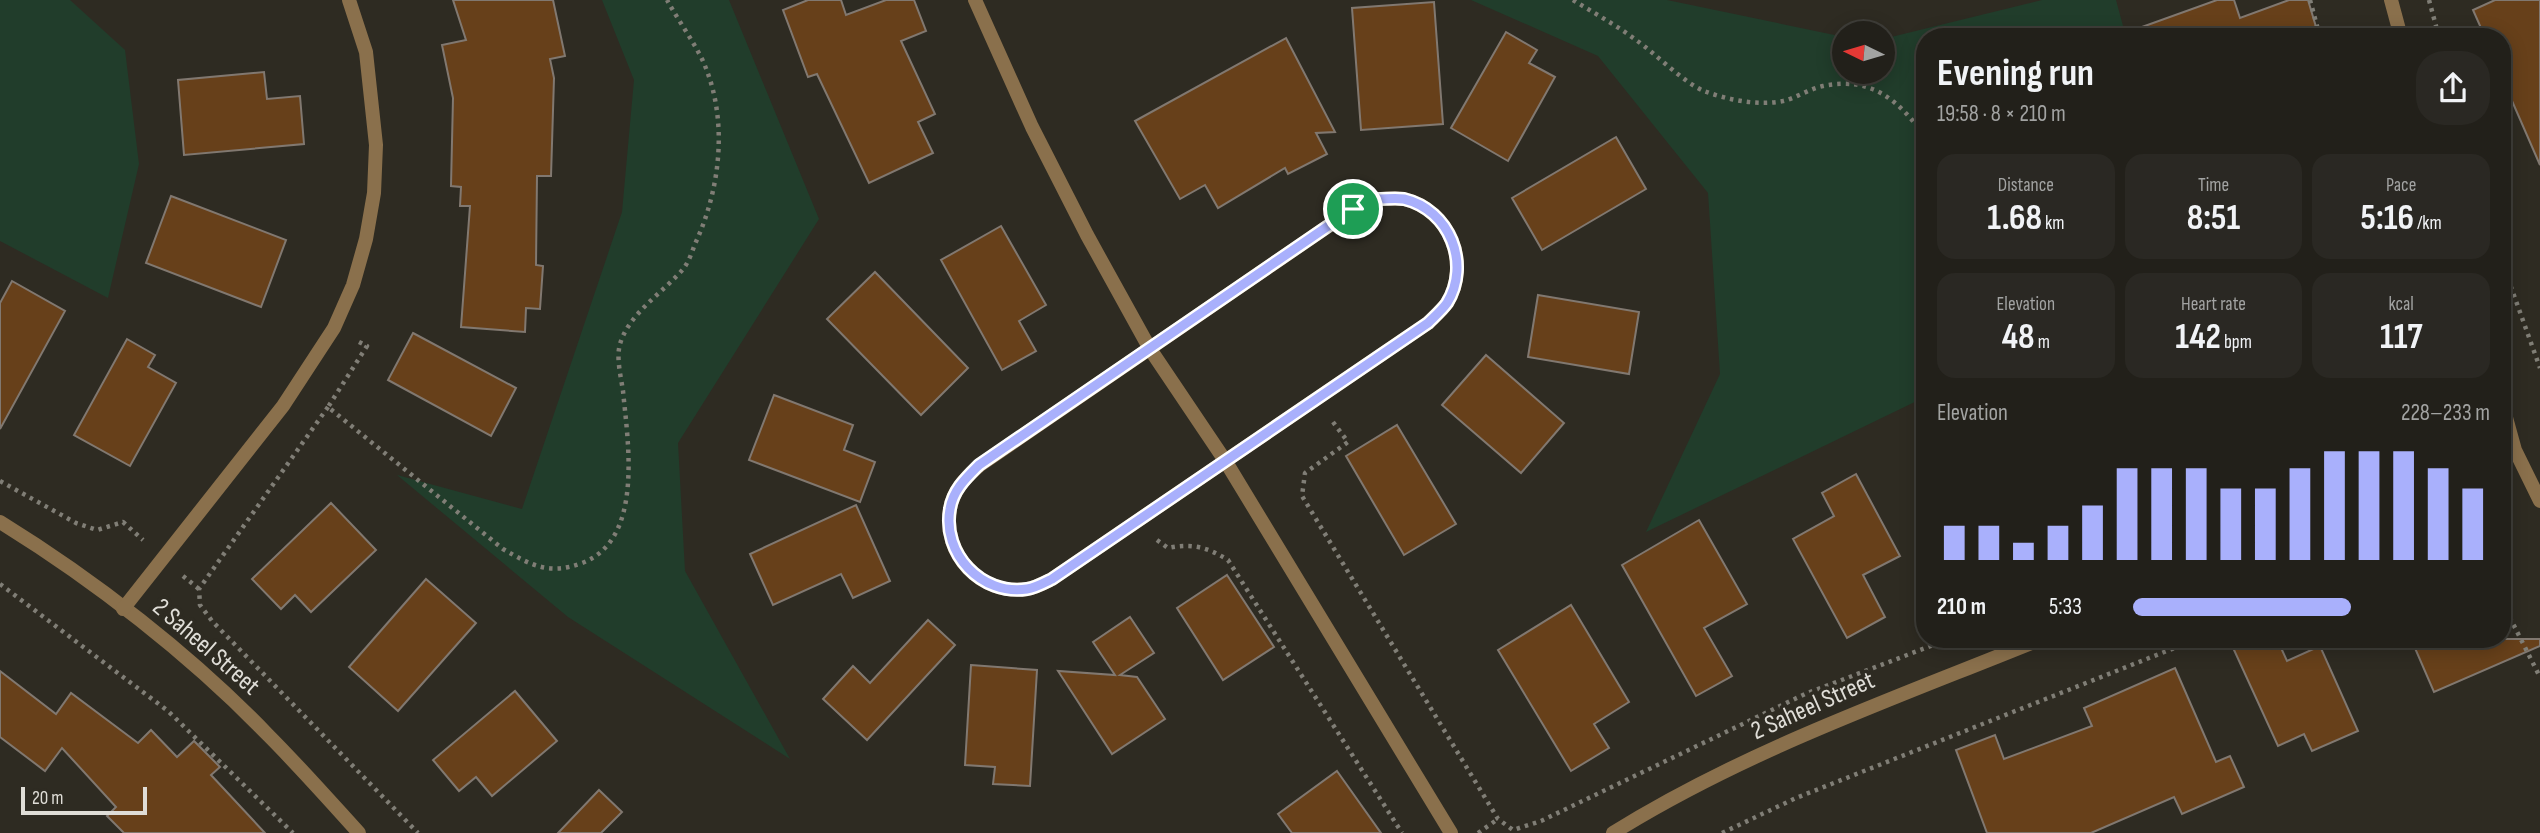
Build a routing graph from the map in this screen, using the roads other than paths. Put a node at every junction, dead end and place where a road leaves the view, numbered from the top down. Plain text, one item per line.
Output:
1 (349, 0) edge
2 (975, 0) edge
3 (2391, 0) edge
4 (2399, 28) edge
5 (1150, 349) junction
6 (2511, 455) edge
7 (1226, 462) junction
8 (2540, 500) edge
9 (0, 522) edge
10 (123, 609) junction
11 (2017, 648) edge
12 (359, 833) edge
13 (1451, 833) edge
14 (1613, 833) edge

1 - 10 street
2 - 5 street
3 - 4 street
5 - 7 street
5 - 7 street
5 - 7 street
6 - 8 street
7 - 13 street
9 - 10 street, 2 Saheel Street
10 - 12 street, 2 Saheel Street
11 - 14 street, 2 Saheel Street

